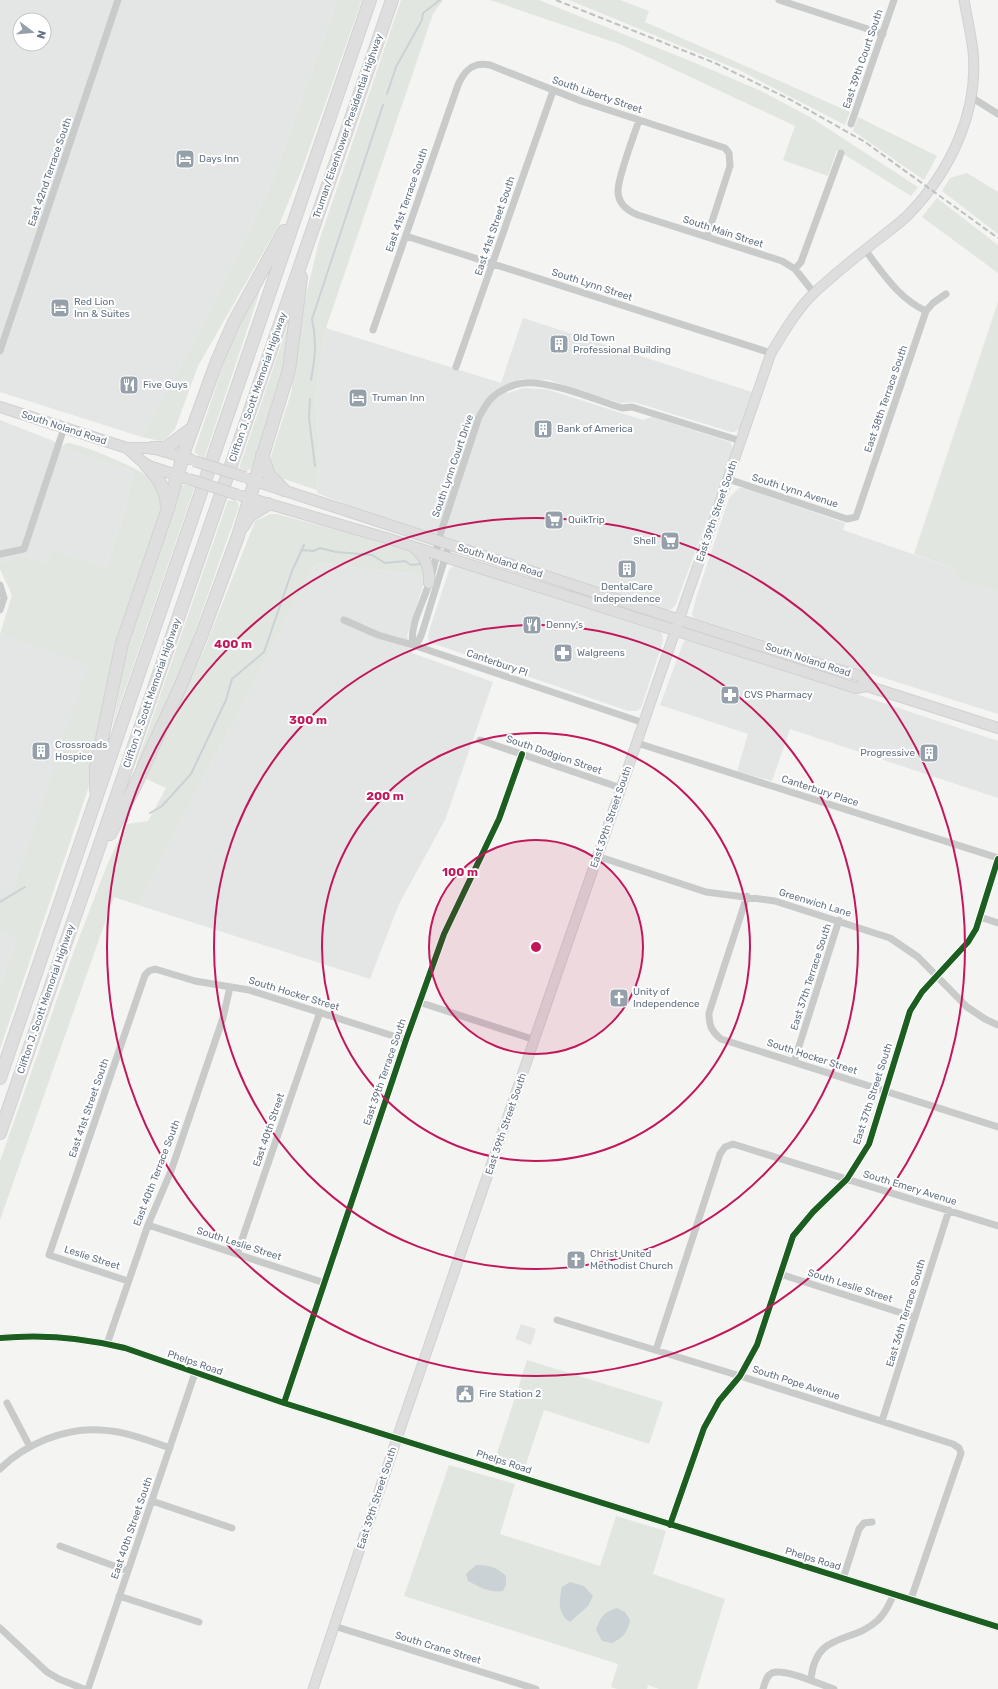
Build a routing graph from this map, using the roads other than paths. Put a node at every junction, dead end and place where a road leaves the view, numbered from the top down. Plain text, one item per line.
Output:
1 (118, 0) edge
2 (370, 0) edge
3 (392, 0) edge
4 (779, 0) edge
5 (894, 0) edge
6 (964, 0) edge
7 (883, 34) junction
8 (461, 77) joint
9 (553, 91) junction
10 (971, 97) junction
11 (998, 114) edge
12 (639, 120) junction
13 (851, 124) dead end
14 (841, 153) dead end
15 (297, 210) junction
16 (406, 236) junction
17 (707, 237) junction
18 (865, 250) junction
19 (304, 252) junction
20 (492, 264) junction
21 (795, 269) junction
22 (814, 293) junction
23 (946, 294) dead end
24 (926, 312) junction
25 (373, 330) dead end
26 (0, 350) edge
27 (771, 353) junction
28 (456, 367) dead end
29 (0, 407) edge
30 (64, 428) junction
31 (192, 428) junction
32 (741, 440) junction
33 (127, 448) junction
34 (152, 448) junction
35 (262, 455) junction
36 (182, 457) junction
37 (146, 465) junction
38 (177, 475) junction
39 (249, 479) junction
40 (728, 480) junction
41 (284, 490) junction
42 (244, 497) junction
43 (268, 504) junction
44 (168, 508) junction
45 (856, 517) joint
46 (238, 536) junction
47 (438, 541) junction
48 (450, 545) junction
49 (411, 546) junction
50 (0, 554) edge
51 (441, 555) junction
52 (429, 583) junction
53 (0, 585) edge
54 (1, 607) edge
55 (679, 619) junction
56 (344, 620) dead end
57 (676, 630) junction
58 (413, 645) junction
59 (771, 648) junction
60 (768, 659) junction
61 (867, 686) junction
62 (644, 724) junction
63 (998, 728) edge
64 (480, 740) dead end
65 (636, 743) junction
66 (522, 754) junction
67 (621, 788) junction
68 (96, 800) junction
69 (597, 856) junction
70 (998, 858) edge
71 (92, 868) junction
72 (747, 896) junction
73 (980, 917) junction
74 (839, 920) junction
75 (998, 923) edge
76 (150, 970) joint
77 (936, 976) junction
78 (230, 987) junction
79 (419, 1002) junction
80 (320, 1012) junction
81 (998, 1025) edge
82 (406, 1040) junction
83 (535, 1040) junction
84 (794, 1062) junction
85 (0, 1078) edge
86 (885, 1091) junction
87 (998, 1127) edge
88 (0, 1133) edge
89 (847, 1179) junction
90 (949, 1210) junction
91 (148, 1225) junction
92 (998, 1226) edge
93 (238, 1254) junction
94 (49, 1255) joint
95 (780, 1274) junction
96 (128, 1281) junction
97 (325, 1283) junction
98 (914, 1317) junction
99 (557, 1320) dead end
100 (0, 1338) edge
101 (107, 1344) junction
102 (656, 1350) junction
103 (195, 1373) junction
104 (740, 1376) junction
105 (7, 1403) dead end
106 (284, 1403) junction
107 (882, 1421) junction
108 (397, 1438) junction
109 (30, 1447) junction
110 (170, 1448) junction
111 (0, 1469) edge
112 (152, 1501) junction
113 (872, 1522) dead end
114 (670, 1525) junction
115 (232, 1528) dead end
116 (60, 1546) dead end
117 (128, 1571) junction
118 (843, 1579) junction
119 (894, 1594) junction
120 (119, 1596) junction
121 (911, 1599) junction
122 (199, 1622) dead end
123 (334, 1626) junction
124 (998, 1627) edge
125 (0, 1628) edge
126 (811, 1679) junction
127 (84, 1689) edge
128 (88, 1689) edge
129 (313, 1689) edge
130 (536, 1689) edge
131 (763, 1689) edge
132 (834, 1689) edge

1 - 26 street, East 42nd Terrace South
2 - 15 highway, Truman/Eisenhower Presidential Highway
3 - 19 highway, Truman/Eisenhower Presidential Highway
4 - 7 street
5 - 7 street, East 39th Court South
6 - 10 main road, East 39th Street South
7 - 13 street, East 39th Court South
8 - 9 street, South Liberty Street
8 - 16 street, East 41st Terrace South
9 - 12 street, South Liberty Street
9 - 20 street, East 41st Street South
10 - 11 street
10 - 18 main road, East 39th Street South
12 - 17 street, South Main Street
12 - 17 street, South Liberty Street
14 - 21 street
15 - 31 highway
15 - 68 highway, Clifton J. Scott Memorial Highway
16 - 20 street, South Lynn Street
16 - 25 street, East 41st Terrace South
17 - 21 street, South Main Street
18 - 22 main road, East 39th Street South
18 - 24 street
19 - 35 highway
19 - 71 highway, Clifton J. Scott Memorial Highway
20 - 27 street, South Lynn Street
20 - 28 street, East 41st Street South
21 - 22 street, South Main Street
22 - 27 main road, East 39th Street South
23 - 24 street, East 38th Terrace South
24 - 45 street, East 38th Terrace South
27 - 32 main road, East 39th Street South
29 - 30 main road, South Noland Road
30 - 33 main road, South Noland Road
30 - 50 street
31 - 34 highway
31 - 36 highway
32 - 40 main road, East 39th Street South
32 - 47 street, South Lynn Court Drive
33 - 34 main road, South Noland Road
33 - 37 main road, South Noland Road
34 - 36 main road, South Noland Road
35 - 39 highway
35 - 41 highway
36 - 38 highway
36 - 39 main road, South Noland Road, bridge
37 - 38 main road, South Noland Road
37 - 44 highway
38 - 42 main road, South Noland Road, bridge
38 - 44 highway
39 - 41 main road, South Noland Road
39 - 42 highway
40 - 45 street, South Lynn Avenue
40 - 55 main road, East 39th Street South
41 - 47 main road, South Noland Road
42 - 43 main road, South Noland Road
42 - 46 highway
43 - 46 highway
43 - 49 main road, South Noland Road
44 - 68 highway
46 - 71 highway
47 - 48 main road, South Noland Road
47 - 51 street, South Lynn Court Drive
48 - 51 street, South Lynn Court Drive
48 - 55 main road, South Noland Road
49 - 51 main road, South Noland Road
49 - 52 main road
51 - 52 street, South Lynn Court Drive
51 - 57 main road, South Noland Road
51 - 58 street, South Lynn Court Drive
52 - 58 street, South Lynn Court Drive
53 - 54 street
55 - 57 main road, East 39th Street South
55 - 59 main road, South Noland Road
56 - 58 street, Canterbury Pl
57 - 60 main road, South Noland Road
57 - 62 main road, East 39th Street South
58 - 62 street, Canterbury Pl
59 - 60 main road
59 - 61 main road, South Noland Road
60 - 61 main road, South Noland Road
61 - 63 main road, South Noland Road
62 - 65 main road, East 39th Street South
64 - 66 street, South Dodgion Street
65 - 67 main road, East 39th Street South
65 - 70 street, Canterbury Place
66 - 67 street, South Dodgion Street
66 - 79 street, East 39th Terrace South
67 - 69 main road, East 39th Street South
68 - 85 highway, Clifton J. Scott Memorial Highway
69 - 72 street, Greenwich Lane
69 - 83 main road, East 39th Street South
70 - 73 street, East 37th Street South
71 - 88 highway, Clifton J. Scott Memorial Highway
72 - 74 street, Greenwich Lane
72 - 84 street, South Hocker Street
73 - 75 street
73 - 77 street, East 37th Street South
74 - 77 street, Greenwich Lane
74 - 84 street, East 37th Terrace South
76 - 78 street, South Hocker Street
76 - 94 street, East 41st Street South
77 - 81 street, Greenwich Lane
77 - 86 street, East 37th Street South
78 - 80 street, South Hocker Street
78 - 91 street, East 40th Terrace South
79 - 82 street, East 39th Terrace South
79 - 83 street
80 - 82 street, South Hocker Street
80 - 93 street, East 40th Street
82 - 97 street, East 39th Terrace South
83 - 108 main road, East 39th Street South
84 - 86 street, South Hocker Street
86 - 87 street, South Hocker Street
86 - 89 street, East 37th Street South
89 - 90 street, South Emery Avenue
89 - 95 street, East 37th Street South
89 - 102 street, South Emery Avenue
90 - 92 street, South Emery Avenue
90 - 98 street, East 36th Terrace South
91 - 93 street, South Leslie Street
91 - 96 street, East 40th Terrace South
93 - 97 street, South Leslie Street
94 - 96 street, Leslie Street
95 - 98 street, South Leslie Street
95 - 104 street, East 37th Street South
96 - 101 street, East 40th Terrace South
97 - 106 street, East 39th Terrace South
98 - 107 street, East 36th Terrace South
99 - 102 street, South Pope Avenue
100 - 101 street, Phelps Road
101 - 103 street, Phelps Road
102 - 104 street, South Pope Avenue
103 - 106 street, Phelps Road
103 - 110 street, East 40th Street South
104 - 107 street, South Pope Avenue
104 - 114 street, East 37th Street South
105 - 109 street
106 - 108 street, Phelps Road
107 - 121 street, South Pope Avenue
108 - 114 street, Phelps Road
108 - 123 main road, East 39th Street South
109 - 110 street
109 - 111 street
110 - 112 street, East 40th Street South
112 - 115 street
112 - 117 street, East 40th Street South
113 - 118 street
114 - 118 street, Phelps Road
116 - 117 street
117 - 120 street, East 40th Street South
118 - 119 street, Phelps Road
119 - 121 street, Phelps Road
119 - 126 street
120 - 122 street
120 - 128 street, East 40th Street South
121 - 124 street, Phelps Road
123 - 129 main road, East 39th Street South
123 - 130 street, South Crane Street
125 - 127 street
126 - 131 street
126 - 132 street

